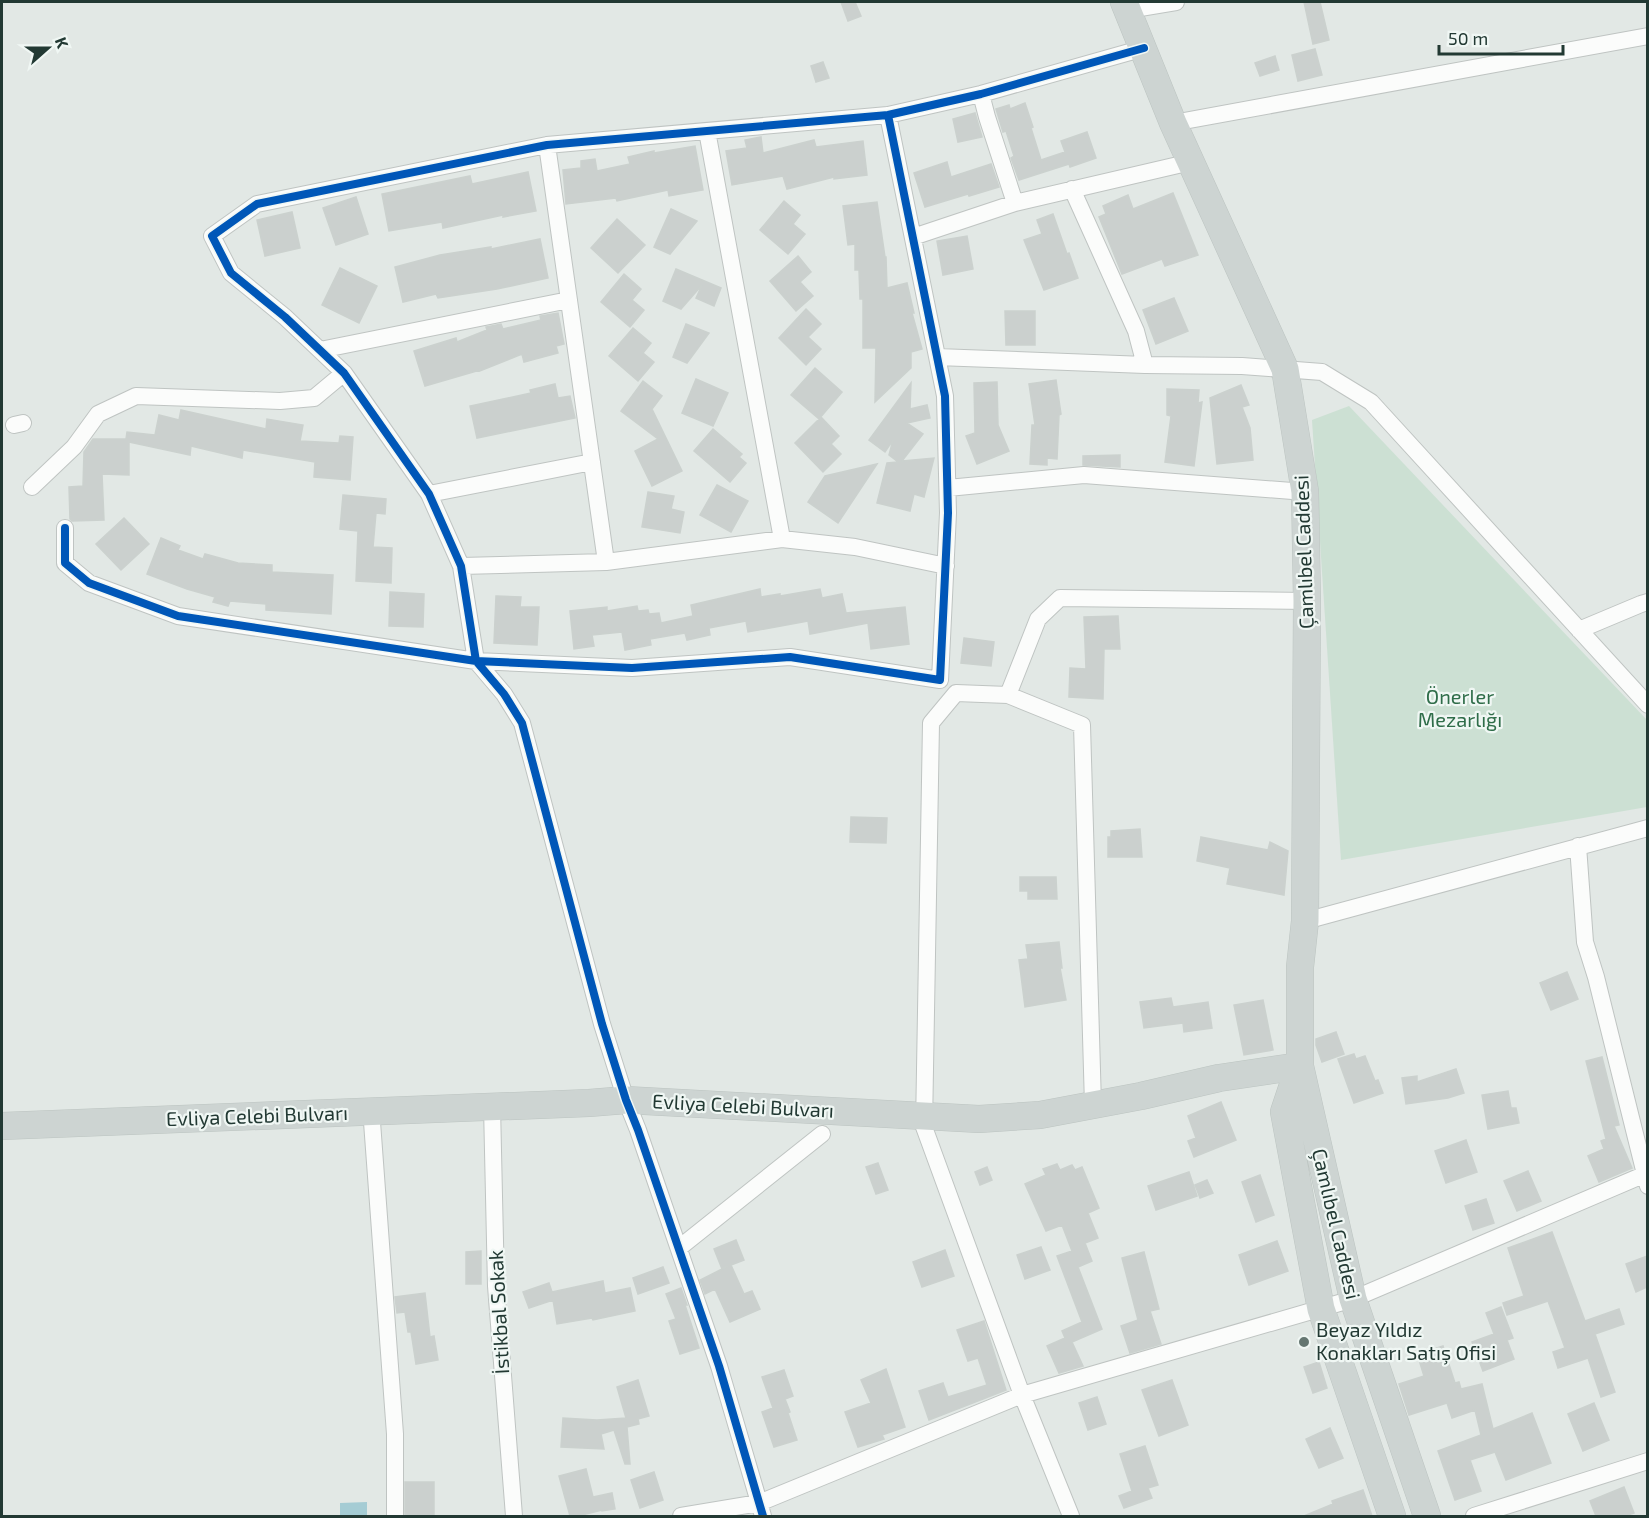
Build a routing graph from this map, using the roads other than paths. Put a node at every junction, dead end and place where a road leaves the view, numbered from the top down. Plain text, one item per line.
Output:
1 (1176, 2) edge
2 (1126, 6) edge
3 (1647, 36) edge
4 (1144, 48) junction
5 (981, 94) junction
6 (888, 115) junction
7 (1173, 123) junction
8 (707, 131) junction
9 (547, 146) junction
10 (1191, 162) junction
11 (1072, 189) junction
12 (1015, 203) junction
13 (913, 237) junction
14 (569, 300) junction
15 (320, 350) junction
16 (937, 357) junction
17 (1145, 365) junction
18 (1285, 369) junction
19 (344, 373) junction
20 (592, 462) junction
21 (32, 487) dead end
22 (948, 488) junction
23 (1305, 492) junction
24 (429, 494) junction
25 (65, 528) dead end
26 (782, 539) junction
27 (606, 562) junction
28 (461, 566) junction
29 (946, 566) junction
30 (1307, 602) junction
31 (1647, 602) edge
32 (1579, 630) junction
33 (476, 661) junction
34 (1008, 695) junction
35 (1647, 705) edge
36 (1647, 828) edge
37 (1578, 846) junction
38 (1305, 921) junction
39 (1300, 1066) junction
40 (626, 1100) junction
41 (1093, 1105) junction
42 (492, 1107) junction
43 (924, 1116) junction
44 (372, 1122) dead end
45 (2, 1126) edge
46 (822, 1134) dead end
47 (1646, 1177) edge
48 (679, 1248) junction
49 (1353, 1299) junction
50 (1321, 1309) junction
51 (1022, 1395) junction
52 (1647, 1461) edge
53 (761, 1510) edge
54 (394, 1516) edge
55 (514, 1516) edge
56 (681, 1516) edge
57 (1071, 1516) edge
58 (1392, 1516) edge
59 (1427, 1516) edge
60 (1474, 1516) edge

1 - 2 street
2 - 4 main road, Çamlıbel Caddesi
3 - 7 street
4 - 5 street
4 - 7 main road, Çamlıbel Caddesi
5 - 6 street
5 - 12 street
6 - 8 street
6 - 13 street
7 - 10 main road, Çamlıbel Caddesi
8 - 9 street
8 - 26 street
9 - 14 street
9 - 15 street
10 - 11 street
10 - 18 main road, Çamlıbel Caddesi
11 - 12 street
11 - 17 street
12 - 13 street
13 - 16 street
14 - 15 street
14 - 20 street
15 - 19 street
16 - 17 street
16 - 22 street
17 - 18 street
18 - 23 main road, Çamlıbel Caddesi
18 - 32 street
19 - 21 street
19 - 24 street
20 - 24 street
20 - 27 street
22 - 23 street
22 - 29 street
23 - 30 main road, Çamlıbel Caddesi
24 - 28 street
25 - 33 street
26 - 27 street
26 - 29 street
27 - 28 street
28 - 33 street
29 - 33 street
30 - 34 street
30 - 38 main road, Çamlıbel Caddesi
31 - 32 street
32 - 35 street
33 - 40 street
34 - 41 street
34 - 43 street
36 - 37 street
37 - 38 street
37 - 47 street
38 - 39 main road, Çamlıbel Caddesi
39 - 41 main road, Evliya Celebi Bulvarı
39 - 49 main road, Çamlıbel Caddesi
39 - 50 main road, Çamlıbel Caddesi
40 - 42 main road, Evliya Celebi Bulvarı
40 - 43 main road, Evliya Celebi Bulvarı
40 - 48 street
41 - 43 main road, Evliya Celebi Bulvarı
42 - 45 main road, Evliya Celebi Bulvarı
42 - 55 street, İstikbal Sokak
43 - 51 street
44 - 54 street
46 - 48 street
47 - 49 street
48 - 53 street
49 - 50 street
49 - 59 main road, Çamlıbel Caddesi
50 - 51 street
50 - 58 main road, Çamlıbel Caddesi
51 - 53 street
51 - 57 street
52 - 60 street
53 - 56 street

